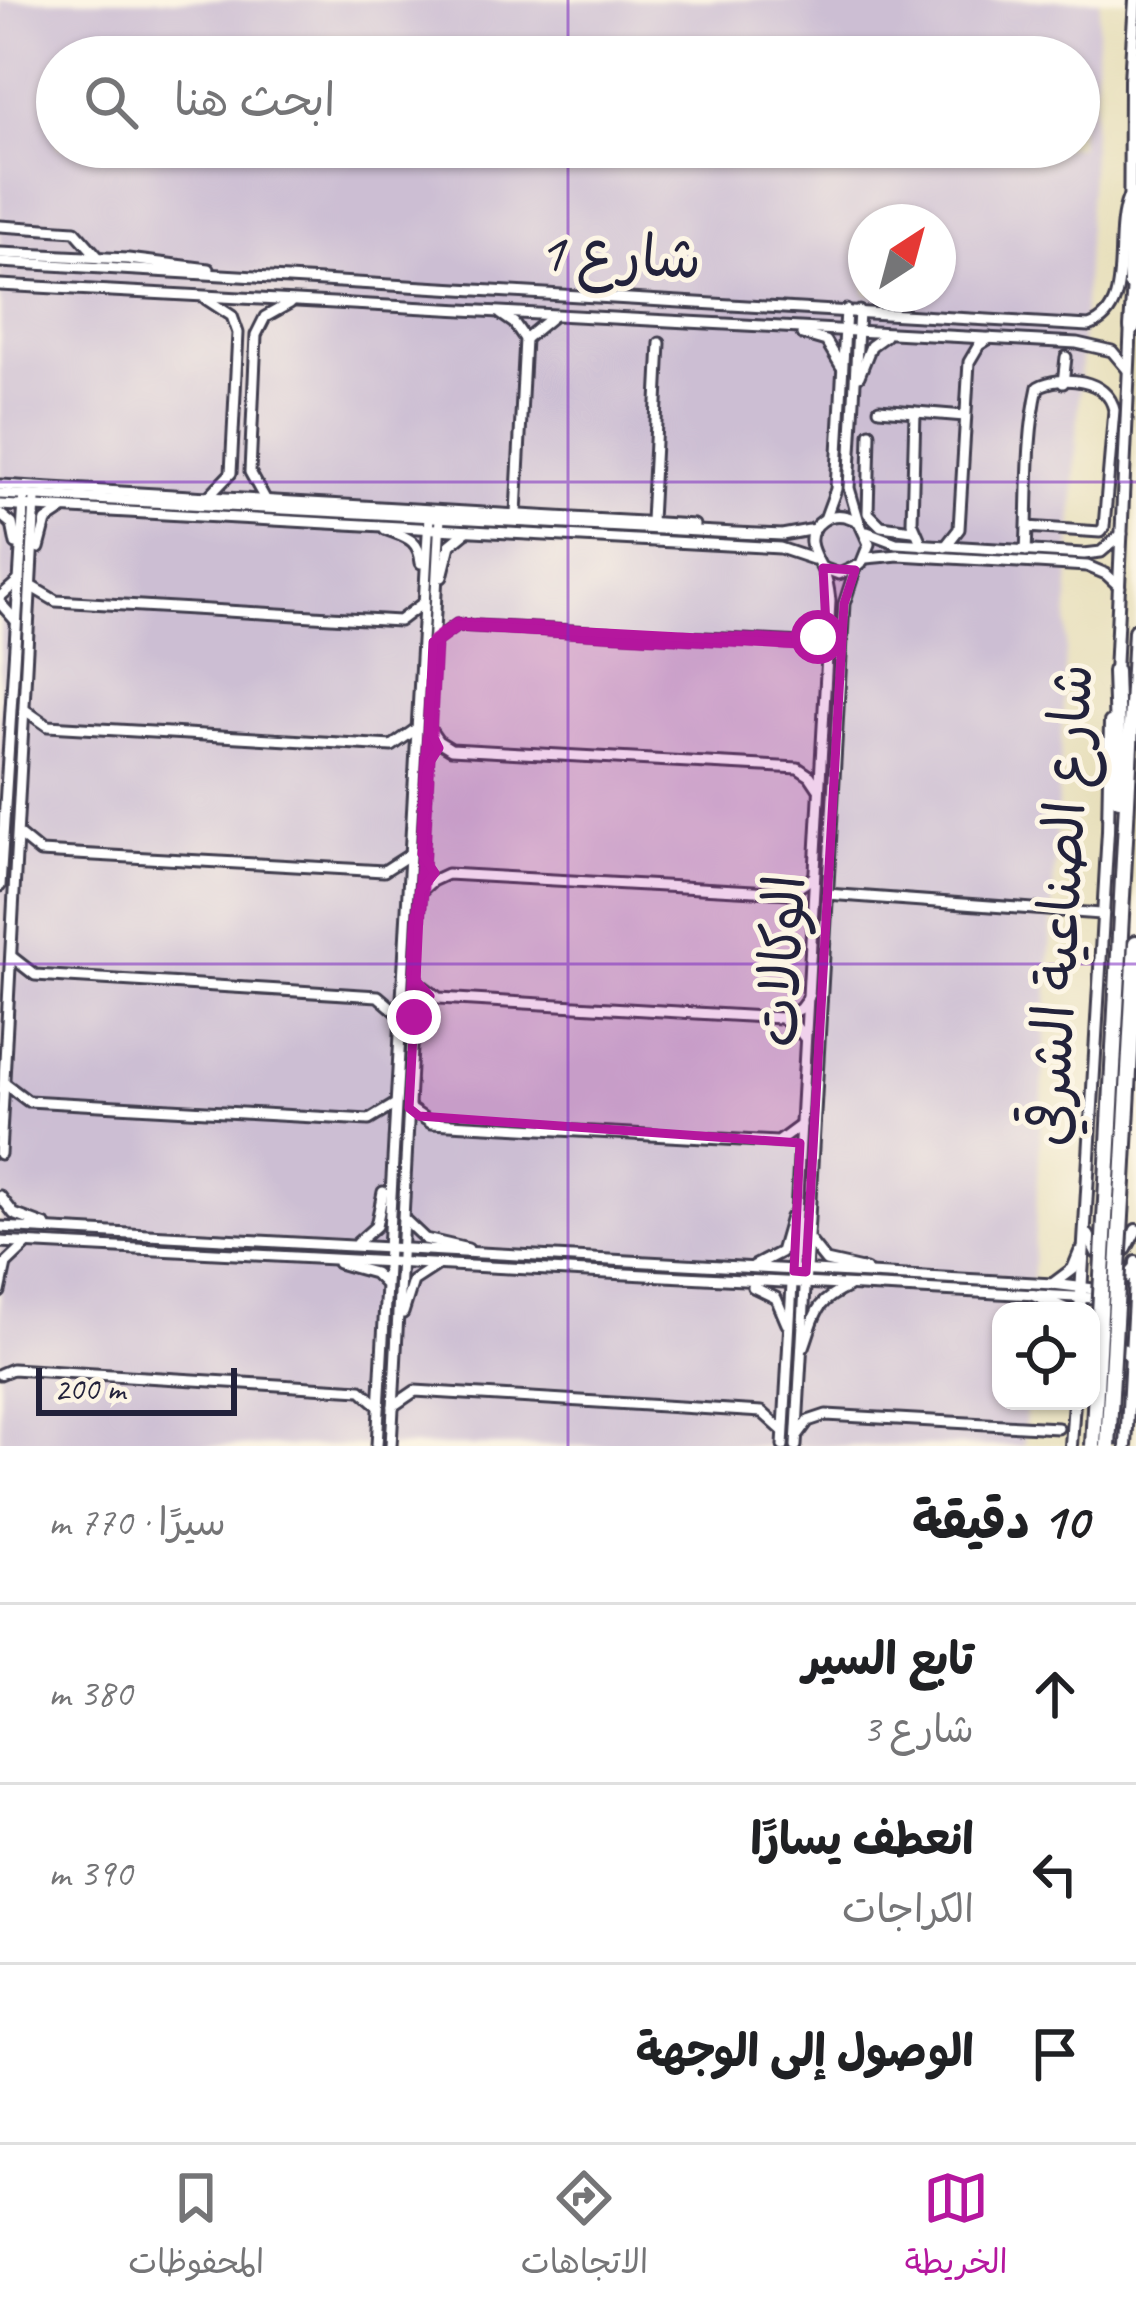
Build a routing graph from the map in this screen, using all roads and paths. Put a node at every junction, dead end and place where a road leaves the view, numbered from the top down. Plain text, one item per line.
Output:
1 (1135, 0) edge
2 (1128, 198) junction
3 (0, 226) edge
4 (0, 258) edge
5 (99, 258) junction
6 (1136, 267) edge
7 (219, 274) junction
8 (0, 285) edge
9 (195, 295) junction
10 (295, 301) junction
11 (845, 310) junction
12 (848, 310) edge
13 (497, 312) junction
14 (860, 312) edge
15 (875, 312) edge
16 (553, 316) junction
17 (767, 327) junction
18 (1132, 328) junction
19 (844, 331) junction
20 (858, 332) junction
21 (896, 333) junction
22 (951, 336) junction
23 (990, 338) junction
24 (525, 339) junction
25 (1056, 341) junction
26 (660, 343) dead end
27 (1077, 343) junction
28 (1066, 357) junction
29 (969, 362) junction
30 (842, 371) junction
31 (1130, 375) junction
32 (1064, 383) junction
33 (856, 386) junction
34 (879, 409) dead end
35 (915, 412) junction
36 (964, 416) junction
37 (870, 433) dead end
38 (850, 466) junction
39 (868, 467) junction
40 (0, 484) edge
41 (0, 494) edge
42 (208, 497) junction
43 (266, 500) junction
44 (30, 501) junction
45 (65, 508) junction
46 (0, 509) edge
47 (516, 513) junction
48 (825, 519) junction
49 (651, 521) junction
50 (434, 523) junction
51 (374, 525) junction
52 (862, 526) junction
53 (1027, 527) junction
54 (815, 529) junction
55 (468, 530) junction
56 (913, 530) junction
57 (735, 533) junction
58 (1122, 534) junction
59 (922, 545) junction
60 (945, 547) junction
61 (1026, 551) junction
62 (866, 558) junction
63 (819, 564) junction
64 (855, 570) junction
65 (19, 574) junction
66 (32, 581) junction
67 (424, 583) junction
68 (1120, 587) junction
69 (436, 598) junction
70 (0, 600) edge
71 (56, 602) junction
72 (423, 603) junction
73 (30, 621) junction
74 (400, 621) junction
75 (17, 622) junction
76 (457, 625) junction
77 (828, 625) junction
78 (1136, 632) edge
79 (421, 641) junction
80 (434, 642) junction
81 (803, 644) junction
82 (826, 661) junction
83 (1115, 671) junction
84 (12, 704) junction
85 (25, 710) junction
86 (0, 717) edge
87 (48, 727) junction
88 (416, 728) junction
89 (429, 728) junction
90 (0, 732) edge
91 (9, 741) junction
92 (23, 744) junction
93 (392, 746) junction
94 (451, 749) junction
95 (820, 752) junction
96 (414, 766) junction
97 (427, 767) junction
98 (798, 768) junction
99 (818, 788) junction
100 (2, 833) edge
101 (17, 834) junction
102 (1123, 846) junction
103 (40, 852) junction
104 (422, 854) junction
105 (409, 855) junction
106 (0, 866) edge
107 (16, 869) junction
108 (384, 871) junction
109 (447, 874) junction
110 (814, 877) junction
111 (0, 886) edge
112 (406, 891) junction
113 (420, 892) junction
114 (790, 893) junction
115 (826, 894) junction
116 (812, 913) junction
117 (1101, 914) junction
118 (1136, 943) edge
119 (12, 957) junction
120 (35, 975) junction
121 (402, 978) junction
122 (416, 981) junction
123 (10, 992) junction
124 (379, 996) junction
125 (808, 997) junction
126 (439, 998) junction
127 (400, 1015) junction
128 (414, 1017) junction
129 (781, 1018) junction
130 (806, 1042) junction
131 (4, 1083) junction
132 (28, 1102) junction
133 (395, 1104) junction
134 (409, 1108) junction
135 (370, 1120) junction
136 (2, 1122) edge
137 (431, 1123) junction
138 (801, 1125) junction
139 (407, 1141) junction
140 (778, 1142) junction
141 (392, 1145) junction
142 (0, 1154) edge
143 (799, 1163) junction
144 (390, 1170) junction
145 (1115, 1181) junction
146 (798, 1184) junction
147 (0, 1196) edge
148 (1085, 1214) junction
149 (404, 1215) junction
150 (0, 1227) edge
151 (56, 1230) junction
152 (1136, 1230) edge
153 (808, 1237) junction
154 (0, 1242) edge
155 (29, 1243) junction
156 (1084, 1243) junction
157 (352, 1246) junction
158 (386, 1248) junction
159 (402, 1249) junction
160 (479, 1253) junction
161 (328, 1258) junction
162 (385, 1262) junction
163 (401, 1263) junction
164 (440, 1264) junction
165 (1136, 1264) edge
166 (743, 1268) junction
167 (800, 1272) junction
168 (889, 1275) junction
169 (724, 1281) junction
170 (384, 1282) junction
171 (799, 1284) junction
172 (1053, 1284) junction
173 (850, 1286) junction
174 (0, 1292) edge
175 (1034, 1295) junction
176 (1110, 1295) junction
177 (1081, 1298) edge
178 (1050, 1302) edge
179 (399, 1323) junction
180 (1132, 1333) junction
181 (790, 1337) junction
182 (1100, 1340) edge
183 (1130, 1357) junction
184 (801, 1358) junction
185 (0, 1360) edge
186 (12, 1369) junction
187 (0, 1374) edge
188 (395, 1374) junction
189 (380, 1375) junction
190 (798, 1386) junction
191 (361, 1390) junction
192 (416, 1391) junction
193 (784, 1393) junction
194 (379, 1406) junction
195 (393, 1406) junction
196 (1074, 1410) edge
197 (762, 1412) junction
198 (826, 1415) junction
199 (1058, 1428) dead end
200 (783, 1432) junction
201 (796, 1441) edge
202 (376, 1446) edge
203 (391, 1446) edge
204 (783, 1446) edge
205 (1072, 1446) edge
206 (1093, 1446) edge
207 (1108, 1446) edge
208 (1126, 1446) edge

1 - 2 main road, شارع الصناعية الشرقي
2 - 15 street, شارع 1
2 - 18 main road, شارع الصناعية الشرقي
3 - 5 street
4 - 5 street
4 - 7 street, شارع 1
5 - 7 street
6 - 18 highway
7 - 11 street, شارع 1
8 - 9 street, شارع 1
9 - 10 street, شارع 1
9 - 42 street
10 - 13 street, شارع 1
10 - 43 street
11 - 12 street, شارع 1
11 - 19 street
13 - 16 street, شارع 1
13 - 24 street
14 - 20 street
16 - 17 street, شارع 1
16 - 24 street
17 - 19 street, شارع 1
17 - 30 street
18 - 31 main road, شارع الصناعية الشرقي
19 - 20 street, شارع 1
19 - 30 street
20 - 21 street, شارع 1
20 - 33 street
21 - 22 street, شارع 1
21 - 33 street
22 - 23 street, شارع 1
22 - 29 street
23 - 25 street, شارع 1
23 - 29 street
24 - 47 street
25 - 27 street, شارع 1
25 - 28 street
26 - 49 street
27 - 28 street
27 - 31 street, شارع 1
28 - 32 street
29 - 36 street
30 - 48 street
31 - 58 main road, شارع الصناعية الشرقي
32 - 53 street
32 - 53 street
33 - 38 street
34 - 35 street
35 - 36 street
35 - 56 street
36 - 60 street
37 - 39 street
38 - 39 street
38 - 52 street
39 - 56 street
40 - 42 street
41 - 44 street
42 - 43 street
43 - 47 street
44 - 45 street
44 - 46 street
44 - 50 street
44 - 65 street
44 - 66 street
45 - 51 street
45 - 66 street
46 - 65 street
47 - 49 street
48 - 52 street
48 - 54 street
49 - 57 street
50 - 51 street
50 - 55 street
50 - 57 street
50 - 67 street
50 - 69 street
51 - 67 street
52 - 59 street
52 - 62 street
53 - 61 street
54 - 57 street
54 - 63 street
55 - 63 street
55 - 69 street
56 - 59 street
58 - 61 street
58 - 68 main road, شارع الصناعية الشرقي
59 - 60 street
60 - 61 street
62 - 64 street
62 - 68 street
63 - 64 street
63 - 77 street, الوكالات
64 - 115 street, الوكالات
65 - 70 street
65 - 75 street
66 - 71 street
66 - 73 street
67 - 72 street
68 - 83 main road, شارع الصناعية الشرقي
69 - 76 street
69 - 80 street
70 - 75 street
71 - 73 street
71 - 74 street
72 - 74 street
72 - 79 street
73 - 85 street
74 - 79 street
75 - 84 street
76 - 80 street
76 - 81 street
77 - 81 street
77 - 82 street, الوكالات
78 - 102 highway
79 - 88 street
80 - 89 street
81 - 82 street
82 - 95 street, الوكالات
83 - 102 highway
83 - 117 main road, شارع الصناعية الشرقي
84 - 86 street
84 - 91 street
85 - 87 street
85 - 92 street
87 - 92 street
87 - 93 street
88 - 93 street
88 - 96 street
89 - 94 street
89 - 97 street
90 - 91 street
91 - 100 street
92 - 101 street
93 - 96 street
94 - 97 street
94 - 98 street
95 - 98 street
95 - 99 street, الوكالات
96 - 105 street
97 - 104 street
98 - 99 street
99 - 110 street, الوكالات
100 - 106 street
101 - 103 street
101 - 107 street
102 - 145 highway
103 - 107 street
103 - 108 street
104 - 109 street
104 - 113 street
105 - 108 street
105 - 112 street
106 - 111 street
107 - 119 street
108 - 112 street
109 - 113 street
109 - 114 street
110 - 114 street
110 - 116 street, الوكالات
112 - 121 street
113 - 122 street
114 - 116 street
115 - 117 street
115 - 153 street, الوكالات
116 - 125 street, الوكالات
117 - 148 main road, شارع الصناعية الشرقي
118 - 145 highway
119 - 120 street
119 - 123 street
120 - 123 street
120 - 124 street
121 - 124 street
121 - 127 street
122 - 126 street
122 - 128 street
123 - 131 street
124 - 127 street
125 - 129 street
125 - 130 street, الوكالات
126 - 128 street
126 - 129 street
127 - 133 street
128 - 134 street
129 - 130 street
130 - 138 street, الوكالات
131 - 132 street
131 - 136 street
132 - 135 street
132 - 136 street
133 - 135 street
133 - 141 street
134 - 137 street
134 - 139 street
135 - 141 street
136 - 142 street
137 - 139 street
137 - 140 street
138 - 140 street
138 - 143 street, الوكالات
139 - 149 street
140 - 143 street
141 - 144 street
143 - 146 street, الوكالات
144 - 157 street
144 - 158 street
145 - 206 highway, bridge
145 - 207 highway, bridge
146 - 166 street, الوكالات
146 - 167 street, الوكالات
147 - 151 street
148 - 152 main road
148 - 156 main road, شارع الصناعية الشرقي
149 - 159 street
149 - 160 street
150 - 151 street
151 - 157 street
153 - 167 street, الوكالات
153 - 168 street
154 - 155 street
155 - 161 street
155 - 174 street
156 - 172 main road
156 - 177 main road, شارع الصناعية الشرقي
157 - 158 street
158 - 159 street
158 - 162 street
159 - 160 street
159 - 163 street
160 - 166 street
161 - 162 street
161 - 170 street
162 - 163 street
162 - 170 street
163 - 164 street
163 - 179 street
164 - 169 street
164 - 179 street
165 - 176 street
165 - 180 main road
166 - 167 street
167 - 168 street
167 - 171 street, الوكالات
168 - 172 street
169 - 171 street
169 - 181 street
170 - 189 street
171 - 173 street
171 - 181 street, الوكالات
171 - 184 street, الوكالات
172 - 177 street
173 - 175 street
173 - 184 street, الوكالات
175 - 177 street
175 - 178 main road
176 - 177 street
176 - 180 street
179 - 188 street
180 - 183 main road
181 - 193 street, الوكالات
182 - 183 main road
183 - 208 main road
184 - 190 street, الوكالات
185 - 186 street
186 - 187 street
186 - 191 street
188 - 192 street
188 - 195 street
189 - 191 street
189 - 194 street
190 - 198 street
190 - 201 street, الوكالات
191 - 194 street
192 - 195 street
192 - 197 street
193 - 197 street
193 - 200 street, الوكالات
194 - 202 street
195 - 203 street
196 - 205 main road
197 - 200 street
198 - 199 street
198 - 201 street
200 - 204 street, الوكالات

